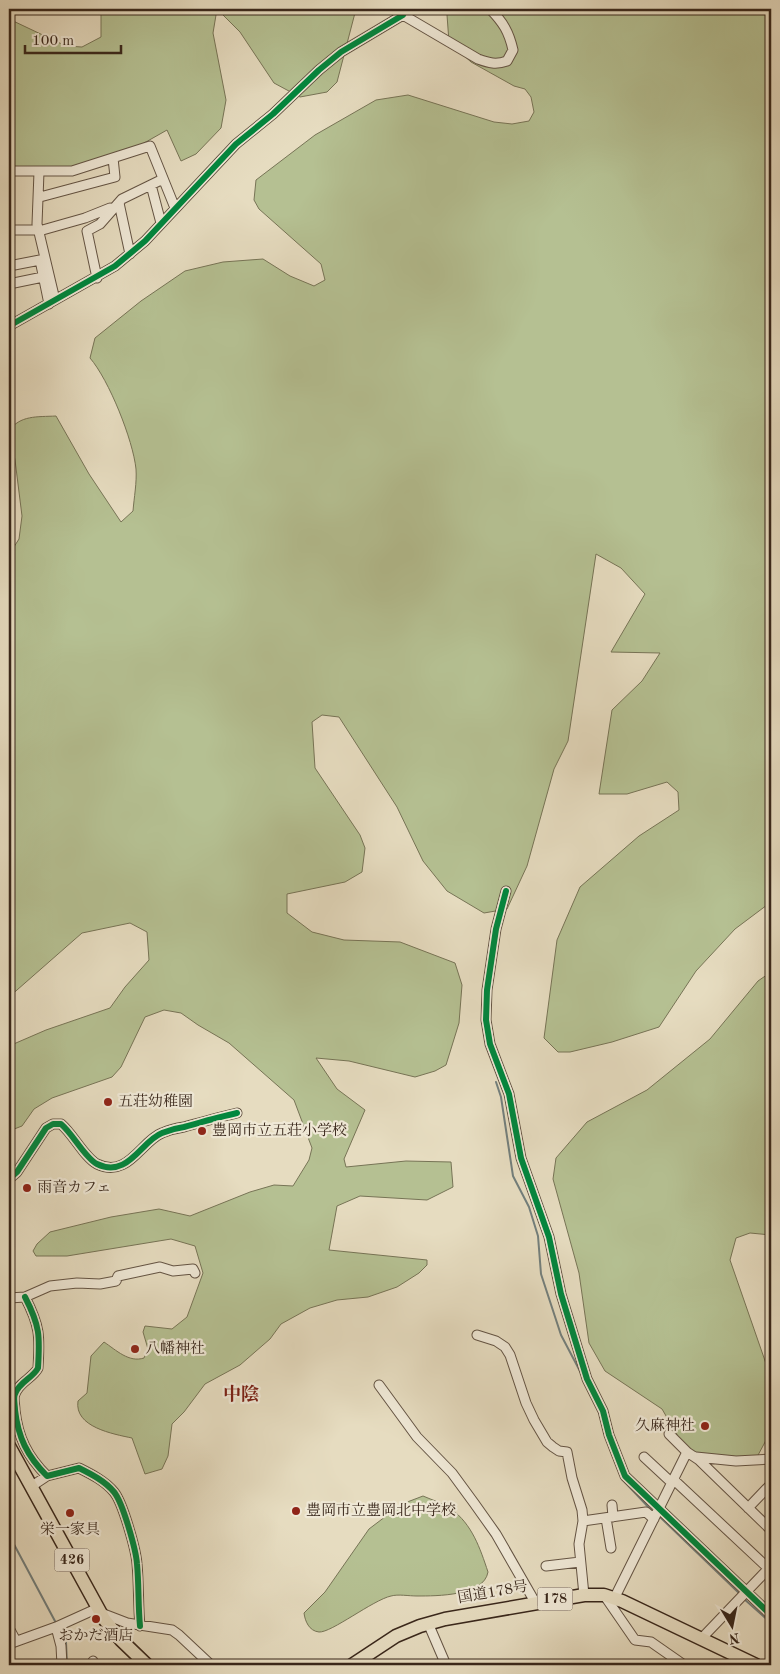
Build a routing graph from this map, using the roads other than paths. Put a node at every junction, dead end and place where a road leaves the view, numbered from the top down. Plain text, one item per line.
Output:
1 (490, 9) edge
2 (404, 12) edge
3 (113, 158) junction
4 (9, 171) edge
5 (39, 172) junction
6 (163, 179) junction
7 (151, 185) junction
8 (40, 197) dead end
9 (119, 203) junction
10 (110, 208) dead end
11 (175, 208) junction
12 (161, 223) junction
13 (9, 230) edge
14 (39, 231) junction
15 (130, 254) junction
16 (9, 266) edge
17 (43, 277) junction
18 (97, 278) junction
19 (9, 284) edge
20 (52, 302) junction
21 (9, 326) edge
22 (506, 891) dead end
23 (236, 1113) dead end
24 (9, 1179) edge
25 (195, 1273) dead end
26 (25, 1297) junction
27 (9, 1298) edge
28 (477, 1335) dead end
29 (379, 1385) dead end
30 (12, 1395) edge
31 (669, 1434) dead end
32 (9, 1446) edge
33 (691, 1455) junction
34 (644, 1457) dead end
35 (771, 1459) edge
36 (47, 1476) junction
37 (673, 1482) junction
38 (771, 1484) edge
39 (32, 1486) junction
40 (612, 1505) dead end
41 (748, 1508) junction
42 (659, 1509) junction
43 (610, 1517) junction
44 (654, 1519) junction
45 (583, 1522) junction
46 (771, 1530) edge
47 (611, 1548) dead end
48 (580, 1562) junction
49 (546, 1566) dead end
50 (770, 1567) edge
51 (747, 1593) junction
52 (584, 1594) junction
53 (609, 1596) junction
54 (535, 1602) junction
55 (99, 1610) junction
56 (771, 1615) edge
57 (428, 1623) junction
58 (140, 1626) junction
59 (56, 1627) junction
60 (9, 1628) edge
61 (701, 1639) junction
62 (12, 1642) edge
63 (360, 1663) edge
64 (62, 1665) edge
65 (147, 1665) edge
66 (211, 1665) edge
67 (446, 1665) edge
68 (684, 1665) edge
69 (756, 1665) edge

1 - 2 street
2 - 11 street
3 - 5 street
3 - 6 street
3 - 8 street
4 - 5 street
5 - 14 street
6 - 7 street
6 - 11 street
7 - 9 street
7 - 12 street
9 - 15 street
9 - 18 street
10 - 14 street
11 - 12 street
12 - 15 street
13 - 14 street
14 - 20 street
15 - 18 street
16 - 17 street
17 - 19 street
17 - 20 street
18 - 20 street
20 - 21 street
22 - 42 street
23 - 24 street
25 - 26 street
26 - 27 street
26 - 30 street
28 - 45 street
29 - 54 street
30 - 36 street
31 - 33 street
32 - 39 highway, 426
33 - 35 street
33 - 37 street
33 - 41 street
34 - 37 street
36 - 39 street
36 - 58 street
37 - 42 street
37 - 50 street
38 - 41 street
39 - 55 highway, 426
40 - 43 street
41 - 46 street
42 - 44 street
42 - 51 street
43 - 44 street
43 - 45 street
43 - 47 street
44 - 53 street
45 - 48 street
48 - 49 street
48 - 52 street
50 - 51 street
51 - 56 street
51 - 61 street
52 - 53 highway, 国道178号 / 178
52 - 54 highway, 国道178号 / 178
53 - 61 highway, 国道178号 / 178
53 - 68 street
54 - 57 highway, 国道178号 / 178
55 - 58 street
55 - 59 street
55 - 65 highway, 426
57 - 63 highway, 国道178号 / 178
57 - 67 street
58 - 66 street
59 - 62 street
59 - 64 street
60 - 62 street
61 - 69 highway, 国道178号 / 178

